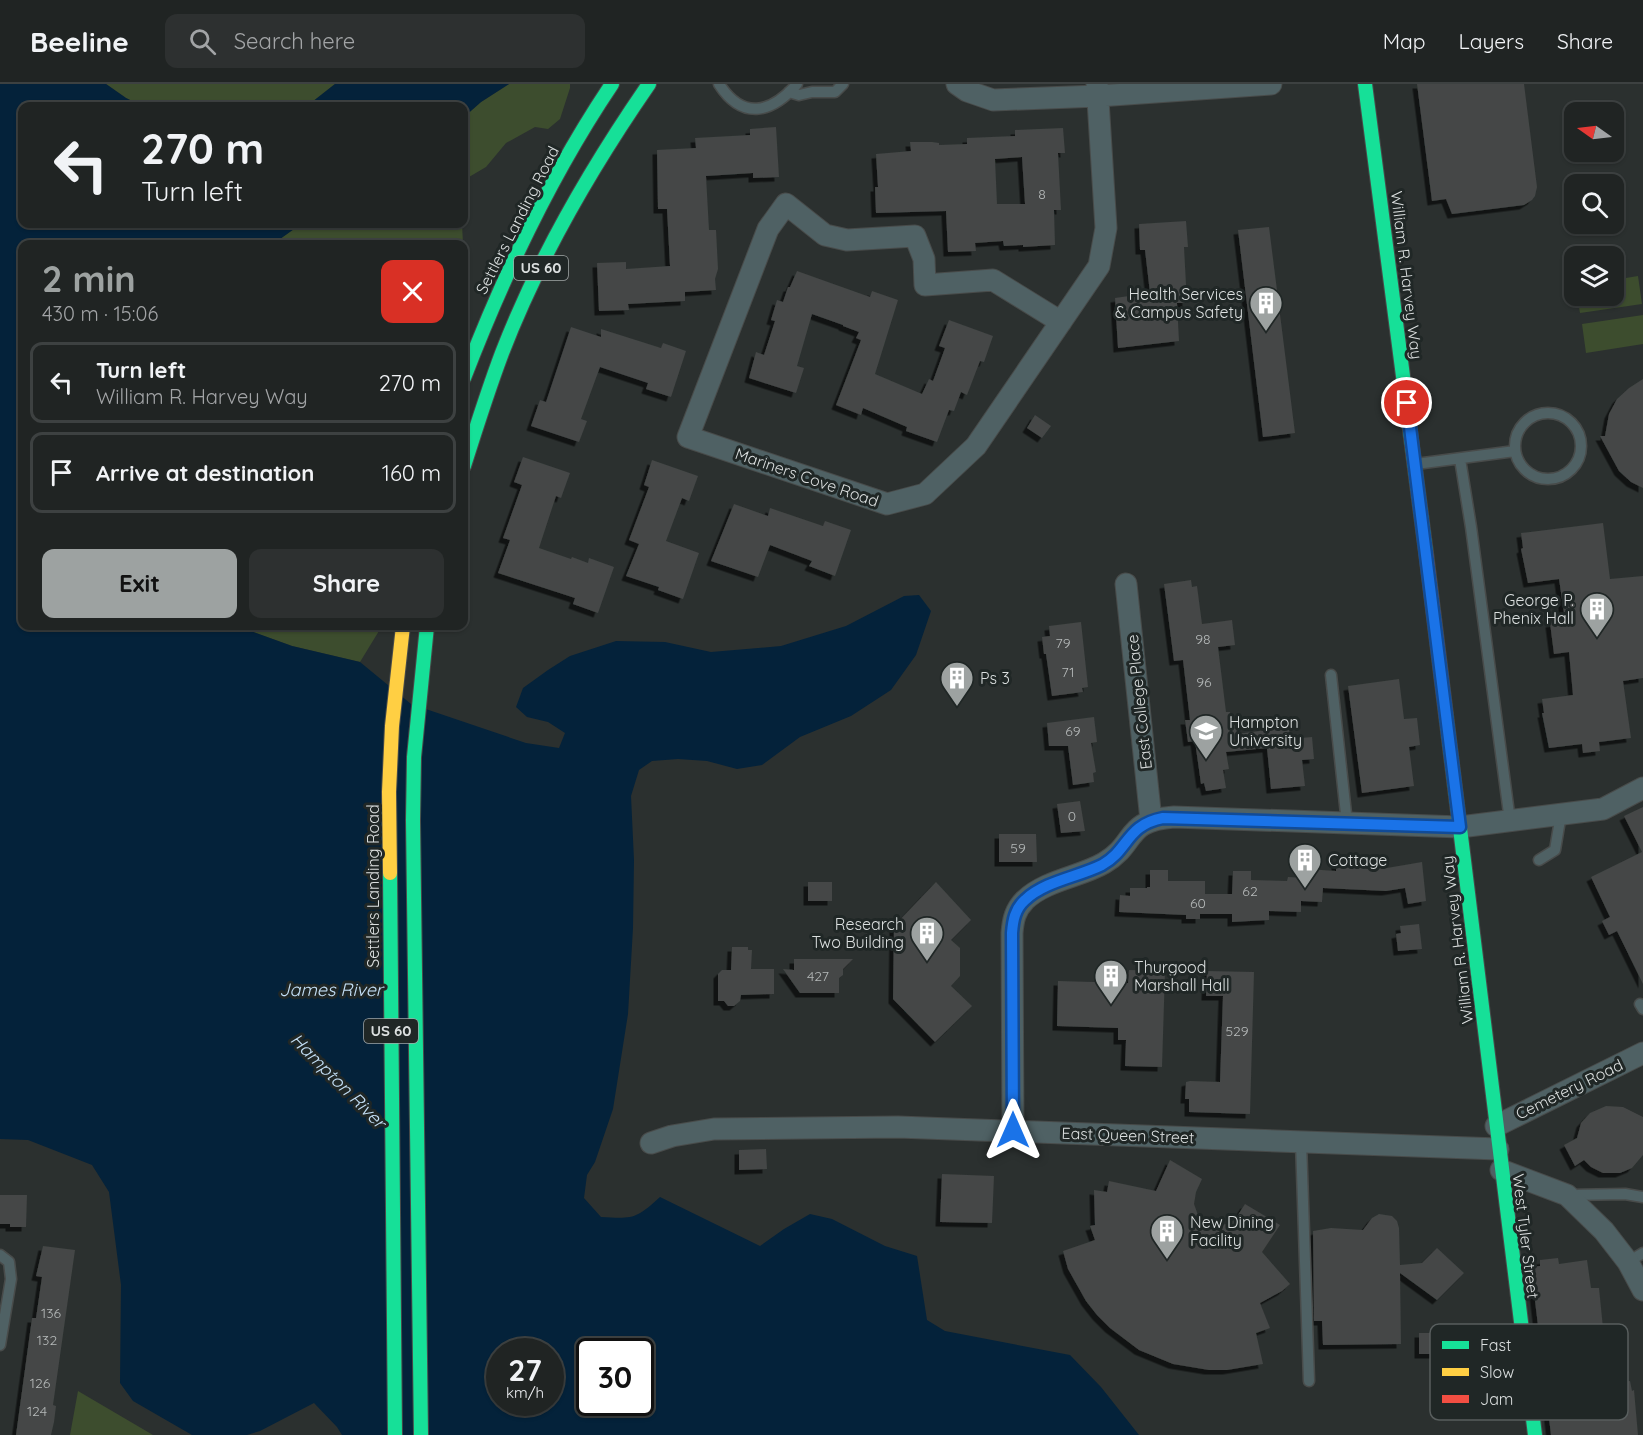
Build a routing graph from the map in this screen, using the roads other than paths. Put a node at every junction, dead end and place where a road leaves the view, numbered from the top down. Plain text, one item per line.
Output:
1 (612, 84) edge
2 (649, 84) edge
3 (719, 84) edge
4 (843, 84) edge
5 (957, 84) edge
6 (1271, 84) edge
7 (1365, 84) edge
8 (1213, 86) edge
9 (793, 88) edge
10 (1098, 90) edge
11 (1061, 322) junction
12 (468, 368) edge
13 (1515, 451) junction
14 (468, 454) edge
15 (1460, 459) junction
16 (1415, 464) junction
17 (1126, 584) dead end
18 (403, 630) edge
19 (427, 630) edge
20 (1331, 675) dead end
21 (1643, 788) edge
22 (1561, 814) junction
23 (1151, 820) junction
24 (1510, 821) junction
25 (1347, 823) junction
26 (1460, 827) junction
27 (1539, 860) dead end
28 (1643, 1053) edge
29 (1496, 1126) junction
30 (1013, 1130) junction
31 (1301, 1142) junction
32 (651, 1143) dead end
33 (1498, 1149) junction
34 (1501, 1170) junction
35 (1567, 1195) junction
36 (1643, 1197) edge
37 (0, 1255) edge
38 (1636, 1258) edge
39 (1643, 1290) edge
40 (1520, 1324) edge
41 (0, 1345) edge
42 (1309, 1380) dead end
43 (394, 1435) edge
44 (421, 1435) edge

1 - 12 main road, Settlers Landing Road / US 60
2 - 14 main road, US 60
3 - 9 lane
4 - 9 lane
5 - 10 street
6 - 8 street
7 - 16 main road, William R. Harvey Way
8 - 10 street
10 - 11 street, Mariners Cove Road
11 - 11 street, Mariners Cove Road
13 - 13 lane
13 - 15 lane
15 - 16 lane
15 - 24 lane
16 - 26 main road, William R. Harvey Way
17 - 23 street, East College Place
18 - 43 main road, Settlers Landing Road / US 60
19 - 44 main road, US 60
20 - 25 lane
21 - 22 street
22 - 24 street
22 - 27 lane
23 - 25 street
23 - 30 street
24 - 26 street
25 - 26 street
26 - 29 main road, William R. Harvey Way
28 - 29 street, Cemetery Road
29 - 33 main road, William R. Harvey Way
30 - 31 street, East Queen Street
30 - 32 street, East Queen Street
31 - 33 street, East Queen Street
31 - 42 lane
33 - 34 main road, West Tyler Street
34 - 35 street
34 - 40 main road, West Tyler Street
35 - 36 lane
35 - 38 street
37 - 41 lane
38 - 39 street

